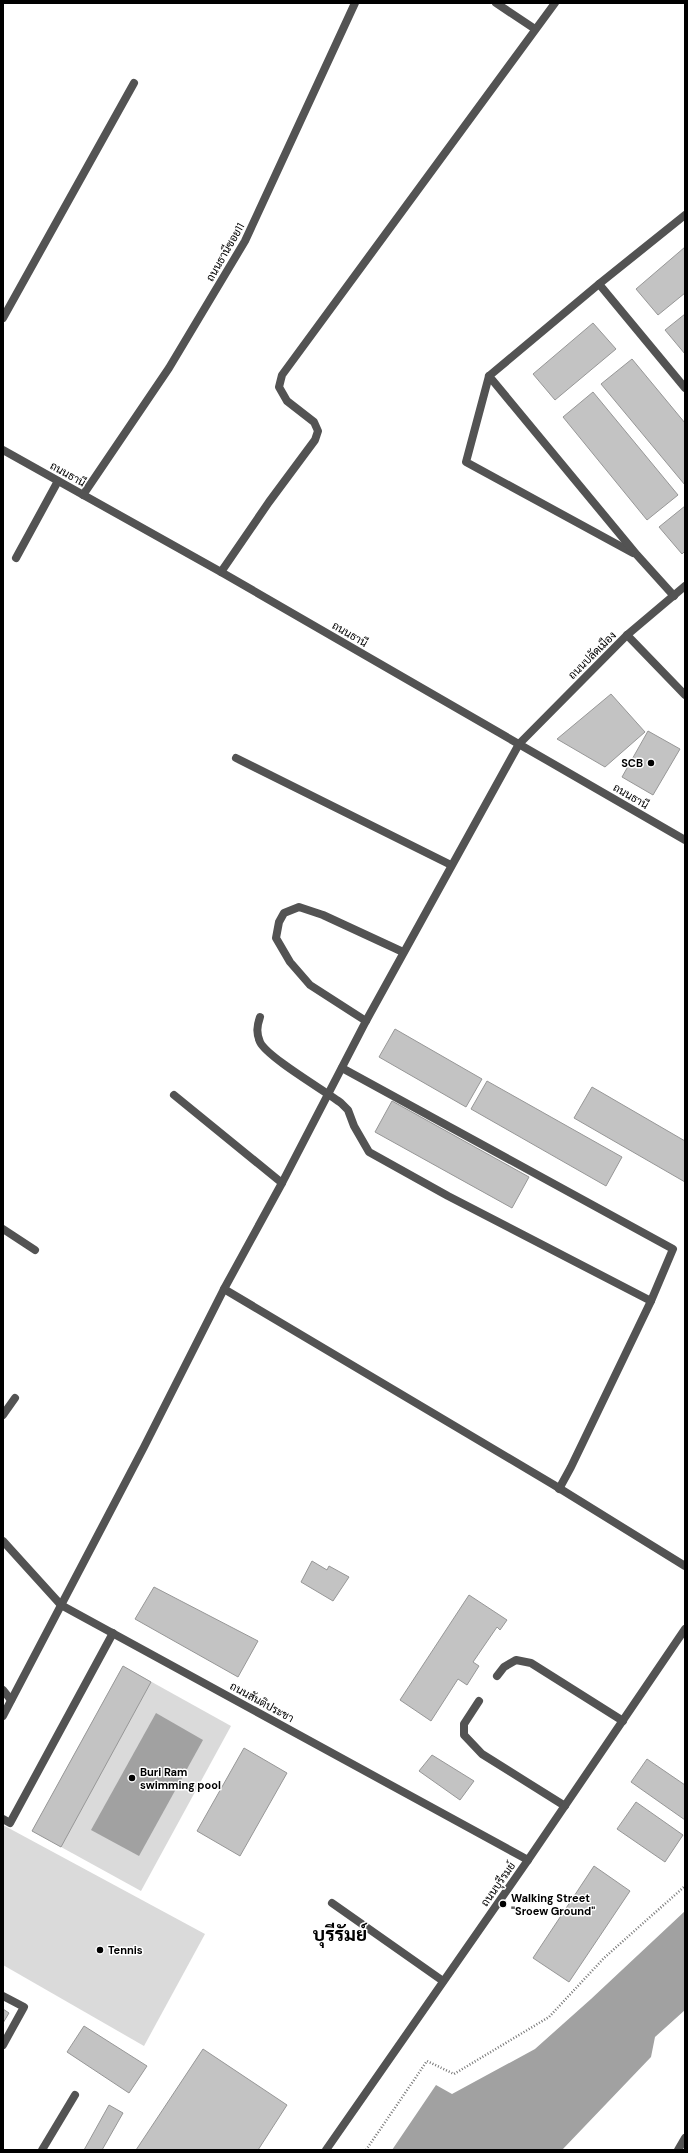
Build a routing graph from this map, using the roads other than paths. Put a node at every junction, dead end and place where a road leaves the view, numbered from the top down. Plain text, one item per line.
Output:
1 (355, 3) edge
2 (496, 3) edge
3 (555, 3) edge
4 (535, 29) junction
5 (134, 83) dead end
6 (685, 215) edge
7 (599, 284) junction
8 (3, 318) edge
9 (489, 376) junction
10 (685, 388) edge
11 (3, 450) edge
12 (58, 481) junction
13 (83, 495) junction
14 (637, 555) junction
15 (16, 558) dead end
16 (221, 572) junction
17 (685, 586) edge
18 (674, 596) junction
19 (627, 635) junction
20 (685, 695) edge
21 (519, 744) junction
22 (236, 758) dead end
23 (685, 840) edge
24 (451, 865) junction
25 (403, 952) junction
26 (260, 1017) dead end
27 (366, 1021) junction
28 (342, 1068) junction
29 (329, 1094) junction
30 (174, 1095) dead end
31 (282, 1183) junction
32 (3, 1229) edge
33 (35, 1250) dead end
34 (224, 1289) junction
35 (651, 1301) junction
36 (15, 1398) dead end
37 (3, 1415) edge
38 (559, 1489) junction
39 (3, 1541) edge
40 (685, 1566) edge
41 (61, 1605) junction
42 (685, 1629) edge
43 (113, 1632) junction
44 (497, 1676) dead end
45 (3, 1690) edge
46 (11, 1700) junction
47 (479, 1701) dead end
48 (3, 1716) edge
49 (623, 1721) junction
50 (565, 1806) junction
51 (3, 1819) edge
52 (528, 1860) junction
53 (332, 1903) dead end
54 (442, 1981) junction
55 (3, 1996) edge
56 (3, 2045) edge
57 (74, 2094) dead end
58 (685, 2138) edge
59 (42, 2150) edge
60 (326, 2150) edge
61 (678, 2150) edge

1 - 13 street, ถนนธานีซอย11
2 - 4 street
3 - 4 street
4 - 16 street
5 - 8 street
6 - 7 street
7 - 9 street
7 - 10 street
9 - 14 street
9 - 14 street
11 - 12 street, ถนนธานี
12 - 13 street, ถนนธานี
12 - 15 street
13 - 16 street, ถนนธานี
14 - 18 street
16 - 21 street, ถนนธานี
17 - 18 street, ถนนปลัดเมือง
18 - 19 street, ถนนปลัดเมือง
19 - 20 street
19 - 21 street, ถนนปลัดเมือง
21 - 23 street, ถนนธานี
21 - 24 street, ถนนปลัดเมือง
22 - 24 street
24 - 25 street, ถนนปลัดเมือง
25 - 27 street, ถนนปลัดเมือง
25 - 27 street
26 - 29 street
27 - 28 street, ถนนปลัดเมือง
28 - 29 street, ถนนปลัดเมือง
28 - 35 street
29 - 31 street, ถนนปลัดเมือง
29 - 35 street
30 - 31 street
31 - 34 street, ถนนปลัดเมือง
32 - 33 street
34 - 38 street
34 - 41 street, ถนนปลัดเมือง
35 - 38 street
36 - 37 street
38 - 40 street
39 - 41 street, ถนนสันติประชา
41 - 43 street, ถนนสันติประชา
41 - 46 street, ถนนปลัดเมือง
42 - 49 street, ถนนบุรีรมย์
43 - 51 street
43 - 52 street, ถนนสันติประชา
44 - 49 street
45 - 46 street
46 - 48 street, ถนนปลัดเมือง
47 - 50 street
49 - 50 street, ถนนบุรีรมย์
50 - 52 street, ถนนบุรีรมย์
52 - 54 street, ถนนบุรีรมย์
53 - 54 street
54 - 60 street, ถนนบุรีรมย์
55 - 56 street
57 - 59 street
58 - 61 street

